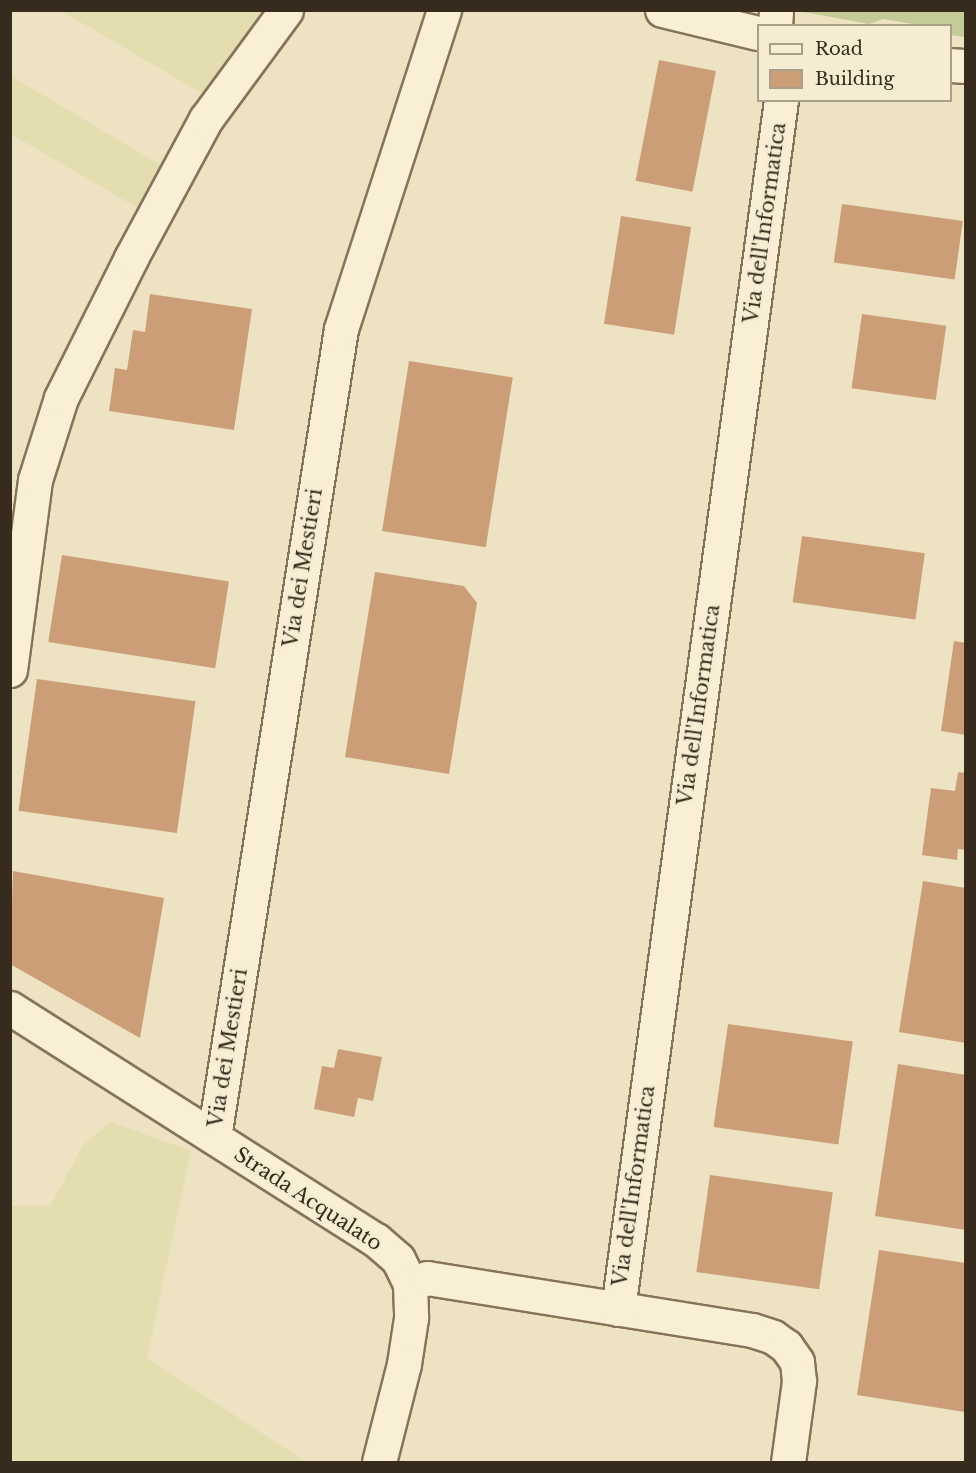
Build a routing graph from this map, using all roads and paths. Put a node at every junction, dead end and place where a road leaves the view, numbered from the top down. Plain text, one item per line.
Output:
1 (286, 10) edge
2 (444, 10) edge
3 (662, 10) edge
4 (757, 33) edge
5 (781, 102) edge
6 (10, 670) edge
7 (10, 1008) edge
8 (214, 1137) junction
9 (410, 1284) junction
10 (618, 1309) junction
11 (379, 1462) edge
12 (788, 1462) edge

1 - 6 street
2 - 8 street, Via dei Mestieri
3 - 4 street
5 - 10 street, Via dell'Informatica
7 - 8 street, Strada Acqualato
8 - 9 street, Strada Acqualato
9 - 10 street, Via dell'Informatica
9 - 11 street, Strada Acqualato
10 - 12 street, Via dell'Informatica

